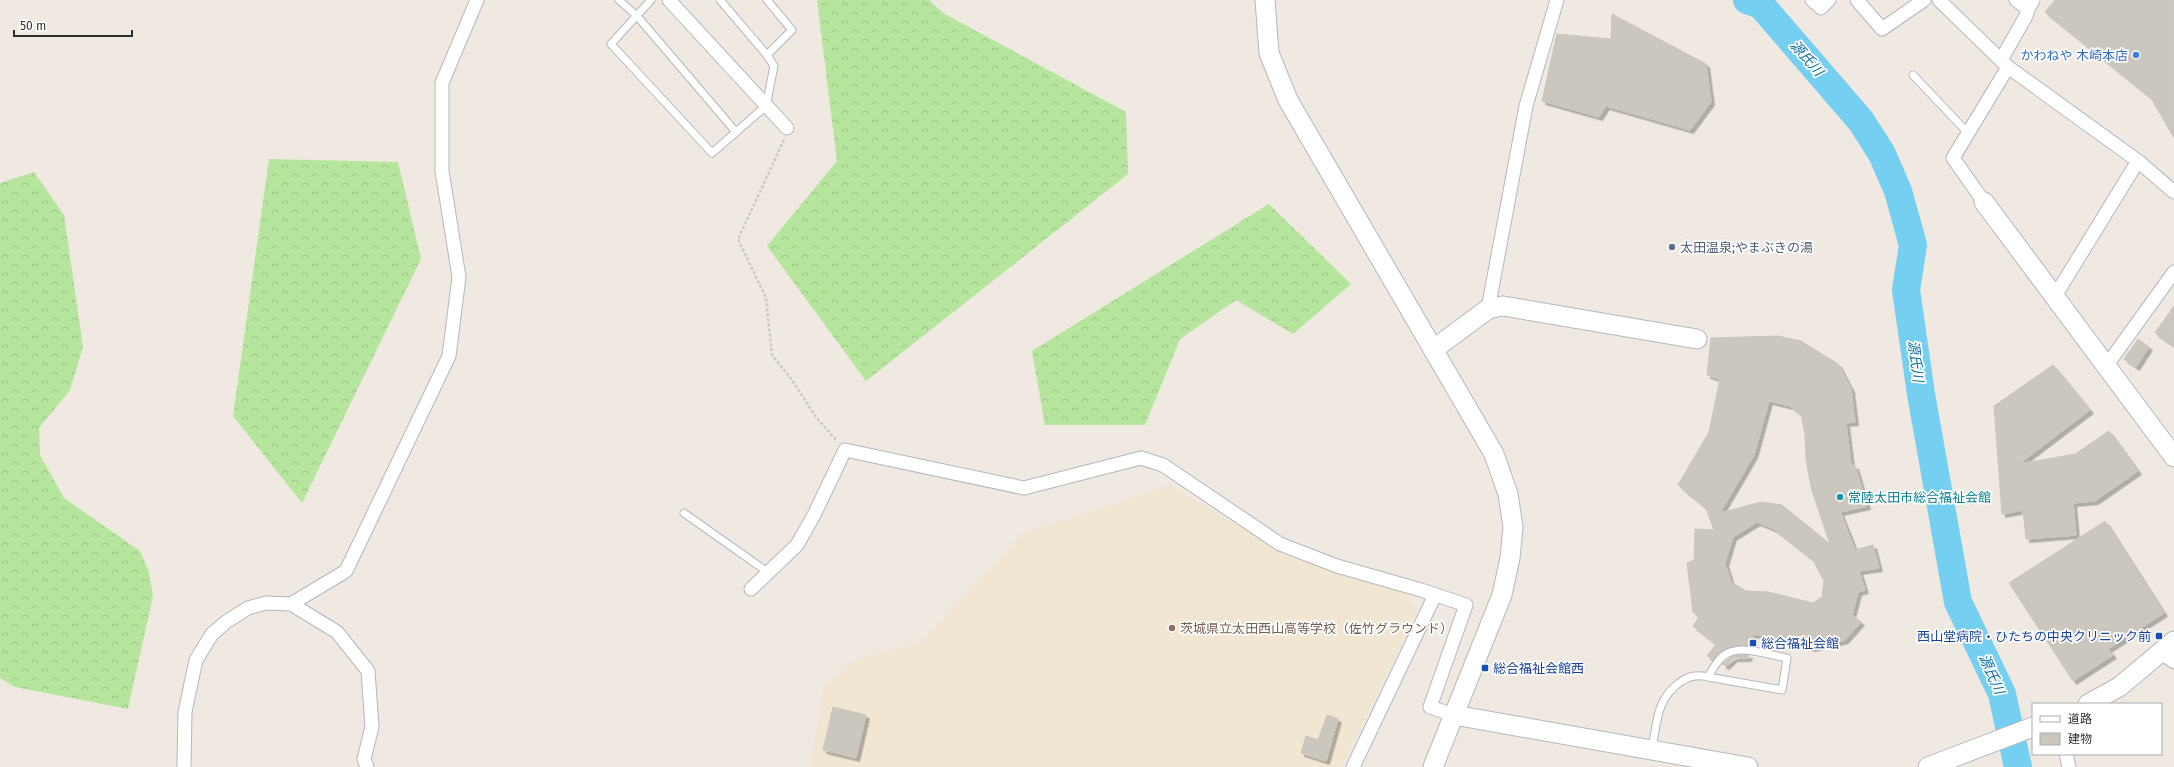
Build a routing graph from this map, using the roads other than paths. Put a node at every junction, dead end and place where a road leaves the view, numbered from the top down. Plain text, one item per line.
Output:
1 (477, 0) edge
2 (619, 0) edge
3 (651, 0) edge
4 (720, 0) edge
5 (767, 0) edge
6 (1265, 0) edge
7 (1558, 0) edge
8 (1812, 0) edge
9 (1829, 0) edge
10 (1857, 0) edge
11 (1924, 0) edge
12 (1939, 0) edge
13 (2016, 0) edge
14 (674, 2) edge
15 (2031, 5) edge
16 (637, 16) junction
17 (767, 55) junction
18 (2004, 64) junction
19 (1913, 75) dead end
20 (766, 106) junction
21 (787, 128) road end
22 (736, 132) junction
23 (1968, 133) junction
24 (2138, 161) junction
25 (2174, 192) edge
26 (1984, 202) joint
27 (2174, 272) edge
28 (2055, 296) junction
29 (1488, 309) junction
30 (1697, 339) dead end
31 (1434, 349) junction
32 (2108, 366) junction
33 (2174, 457) edge
34 (684, 512) dead end
35 (769, 573) junction
36 (751, 589) dead end
37 (1435, 595) junction
38 (291, 604) junction
39 (2170, 652) edge
40 (1708, 677) junction
41 (2090, 703) edge
42 (1454, 715) junction
43 (2032, 728) edge
44 (1652, 750) junction
45 (2066, 755) edge
46 (1965, 758) edge
47 (184, 767) edge
48 (367, 767) edge
49 (1353, 767) edge
50 (1433, 767) edge
51 (1748, 767) edge
52 (1928, 767) edge
53 (2069, 767) edge

1 - 38 street
2 - 16 lane
3 - 16 lane
4 - 17 lane
5 - 17 lane
6 - 31 street
7 - 29 street
8 - 9 street
10 - 11 street
12 - 18 street
13 - 15 street
14 - 20 street
15 - 18 street
16 - 22 lane
16 - 22 lane
17 - 20 lane
18 - 23 street
18 - 24 street
19 - 23 lane
20 - 21 street
20 - 22 lane
23 - 26 street
24 - 25 street
24 - 28 street
26 - 28 street
27 - 32 street
28 - 32 street
29 - 30 street
29 - 31 street
31 - 42 street
32 - 33 street
34 - 35 lane
35 - 36 street
35 - 37 street
37 - 42 street
37 - 49 street
38 - 47 street
38 - 48 street
39 - 41 street
40 - 40 lane
40 - 44 lane
42 - 44 street
42 - 50 street
43 - 46 street
44 - 51 street
45 - 53 street
46 - 52 street

